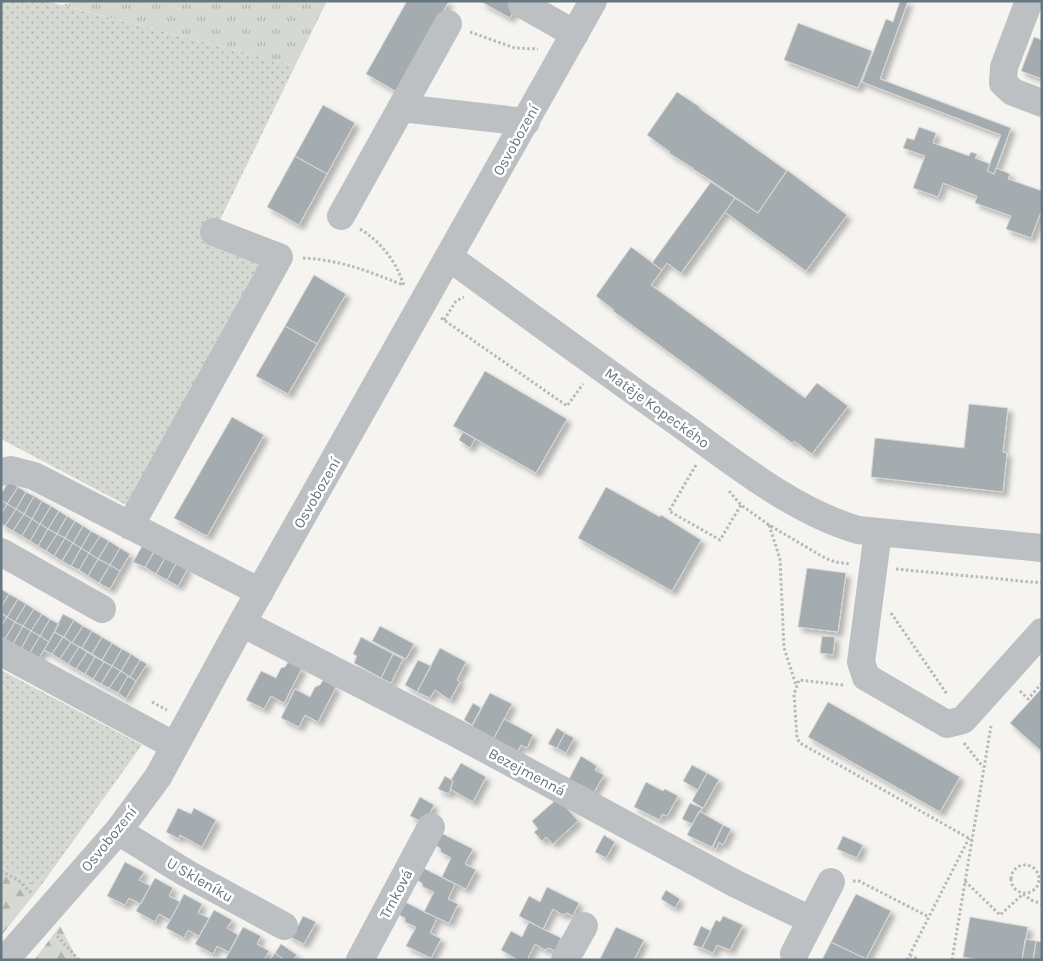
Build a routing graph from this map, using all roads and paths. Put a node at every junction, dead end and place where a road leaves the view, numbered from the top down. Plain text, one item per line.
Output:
1 (593, 1) edge
2 (1029, 1) edge
3 (522, 4) dead end
4 (448, 24) joint
5 (571, 41) junction
6 (1042, 103) edge
7 (401, 108) junction
8 (526, 122) junction
9 (341, 216) joint
10 (214, 232) dead end
11 (279, 257) junction
12 (450, 258) junction
13 (403, 285) junction
14 (406, 292) dead end
15 (438, 315) dead end
16 (574, 396) dead end
17 (699, 460) dead end
18 (1, 472) edge
19 (741, 505) dead end
20 (769, 525) dead end
21 (130, 526) junction
22 (878, 532) junction
23 (1042, 548) edge
24 (1, 552) edge
25 (871, 583) junction
26 (260, 592) junction
27 (102, 609) dead end
28 (242, 623) junction
29 (1042, 632) edge
30 (1, 652) edge
31 (796, 686) junction
32 (848, 686) dead end
33 (992, 720) dead end
34 (947, 724) junction
35 (175, 746) junction
36 (431, 827) dead end
37 (118, 831) junction
38 (970, 839) junction
39 (1, 871) edge
40 (965, 881) junction
41 (831, 882) joint
42 (1023, 894) junction
43 (1042, 904) edge
44 (928, 917) junction
45 (42, 918) junction
46 (811, 920) junction
47 (284, 926) dead end
48 (584, 926) dead end
49 (794, 954) dead end
50 (910, 955) junction
51 (5, 960) edge
52 (79, 960) edge
53 (360, 960) edge
54 (565, 960) edge
55 (907, 960) edge
56 (919, 960) edge
57 (952, 960) edge

1 - 5 street, Osvobození
2 - 6 street
3 - 5 street
4 - 5 path
4 - 7 street
5 - 8 street, Osvobození
7 - 8 street
7 - 9 street
8 - 12 street, Osvobození
9 - 13 path
10 - 11 street
11 - 13 path
11 - 21 street
12 - 22 street, Matěje Kopeckého
12 - 26 street, Osvobození
13 - 14 path
15 - 16 path
17 - 19 path
18 - 21 street
20 - 31 path
21 - 26 street
22 - 23 street, Matěje Kopeckého
22 - 25 street
24 - 27 street
25 - 34 path
25 - 34 street
26 - 28 street, Osvobození
28 - 35 street, Osvobození
28 - 46 street, Bezejmenná
29 - 34 street
30 - 35 street
31 - 32 path
31 - 38 path
33 - 38 path
35 - 37 street, Osvobození
36 - 53 street, Trnková
37 - 45 street, Osvobození
37 - 47 street, U Skleníku
38 - 40 path
38 - 44 path
39 - 45 path
40 - 42 path
40 - 57 path
41 - 44 path
41 - 46 street
42 - 42 path
42 - 43 path
44 - 50 path
45 - 51 street, Osvobození
45 - 52 path
46 - 49 street
48 - 54 street
50 - 55 path
50 - 56 path

